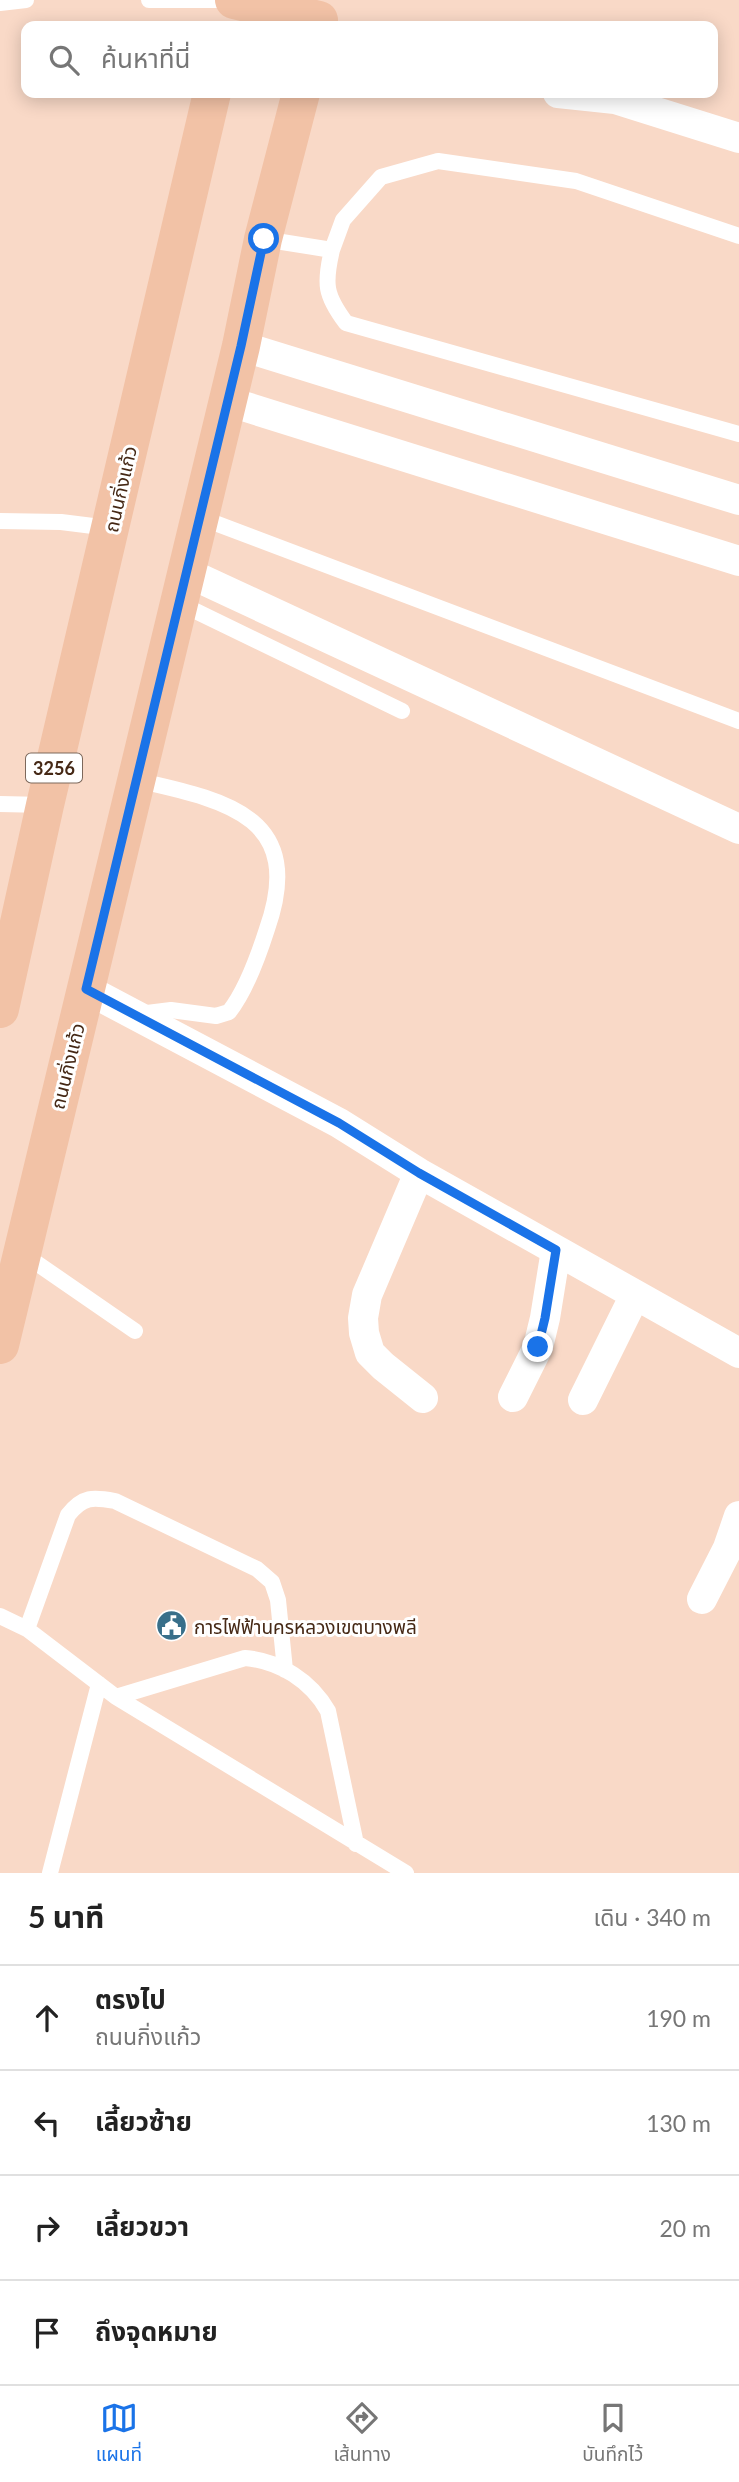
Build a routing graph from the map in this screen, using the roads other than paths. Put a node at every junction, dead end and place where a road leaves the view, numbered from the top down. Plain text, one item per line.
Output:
1 (26, 0) edge
2 (149, 0) edge
3 (234, 0) edge
4 (0, 3) edge
5 (320, 15) edge
6 (229, 21) edge
7 (211, 98) edge
8 (300, 98) edge
9 (606, 98) edge
10 (739, 138) edge
11 (739, 236) edge
12 (264, 239) junction
13 (331, 250) junction
14 (241, 346) junction
15 (227, 401) junction
16 (739, 435) edge
17 (739, 500) edge
18 (199, 517) junction
19 (0, 521) edge
20 (111, 528) junction
21 (739, 561) edge
22 (183, 587) junction
23 (402, 711) dead end
24 (739, 721) edge
25 (136, 779) junction
26 (0, 804) edge
27 (45, 805) junction
28 (739, 829) edge
29 (86, 989) junction
30 (0, 1009) edge
31 (134, 1014) junction
32 (419, 1173) junction
33 (556, 1250) junction
34 (22, 1253) junction
35 (635, 1295) junction
36 (135, 1331) dead end
37 (0, 1345) edge
38 (739, 1353) edge
39 (513, 1397) dead end
40 (423, 1398) dead end
41 (583, 1400) dead end
42 (739, 1516) edge
43 (702, 1599) dead end
44 (0, 1616) edge
45 (27, 1629) junction
46 (285, 1671) junction
47 (99, 1684) junction
48 (116, 1697) junction
49 (356, 1844) junction
50 (52, 1872) edge
51 (406, 1873) edge

1 - 4 lane
2 - 3 lane
3 - 5 main road
3 - 6 main road
7 - 20 main road, ถนนกิ่งแก้ว / 3256
8 - 12 main road, ถนนกิ่งแก้ว
9 - 10 street
11 - 13 lane
12 - 13 lane
12 - 14 main road, ถนนกิ่งแก้ว
13 - 16 lane
14 - 15 main road, ถนนกิ่งแก้ว
14 - 17 street
15 - 18 main road, ถนนกิ่งแก้ว
15 - 21 street
18 - 22 main road, ถนนกิ่งแก้ว
18 - 24 lane
19 - 20 lane
20 - 27 main road, ถนนกิ่งแก้ว / 3256
22 - 23 lane
22 - 25 main road, ถนนกิ่งแก้ว
22 - 28 street
25 - 29 main road, ถนนกิ่งแก้ว
25 - 31 lane
26 - 27 lane
27 - 30 main road, ถนนกิ่งแก้ว / 3256
29 - 31 street
29 - 34 main road, ถนนกิ่งแก้ว
31 - 32 street
32 - 33 street
32 - 40 street
33 - 35 street
33 - 39 street
34 - 36 lane
34 - 37 main road, ถนนกิ่งแก้ว
35 - 38 street
35 - 41 street
42 - 43 street
44 - 45 lane
45 - 46 lane
45 - 47 lane
46 - 48 lane
46 - 49 lane
47 - 48 lane
47 - 50 lane
48 - 49 lane
49 - 51 lane

